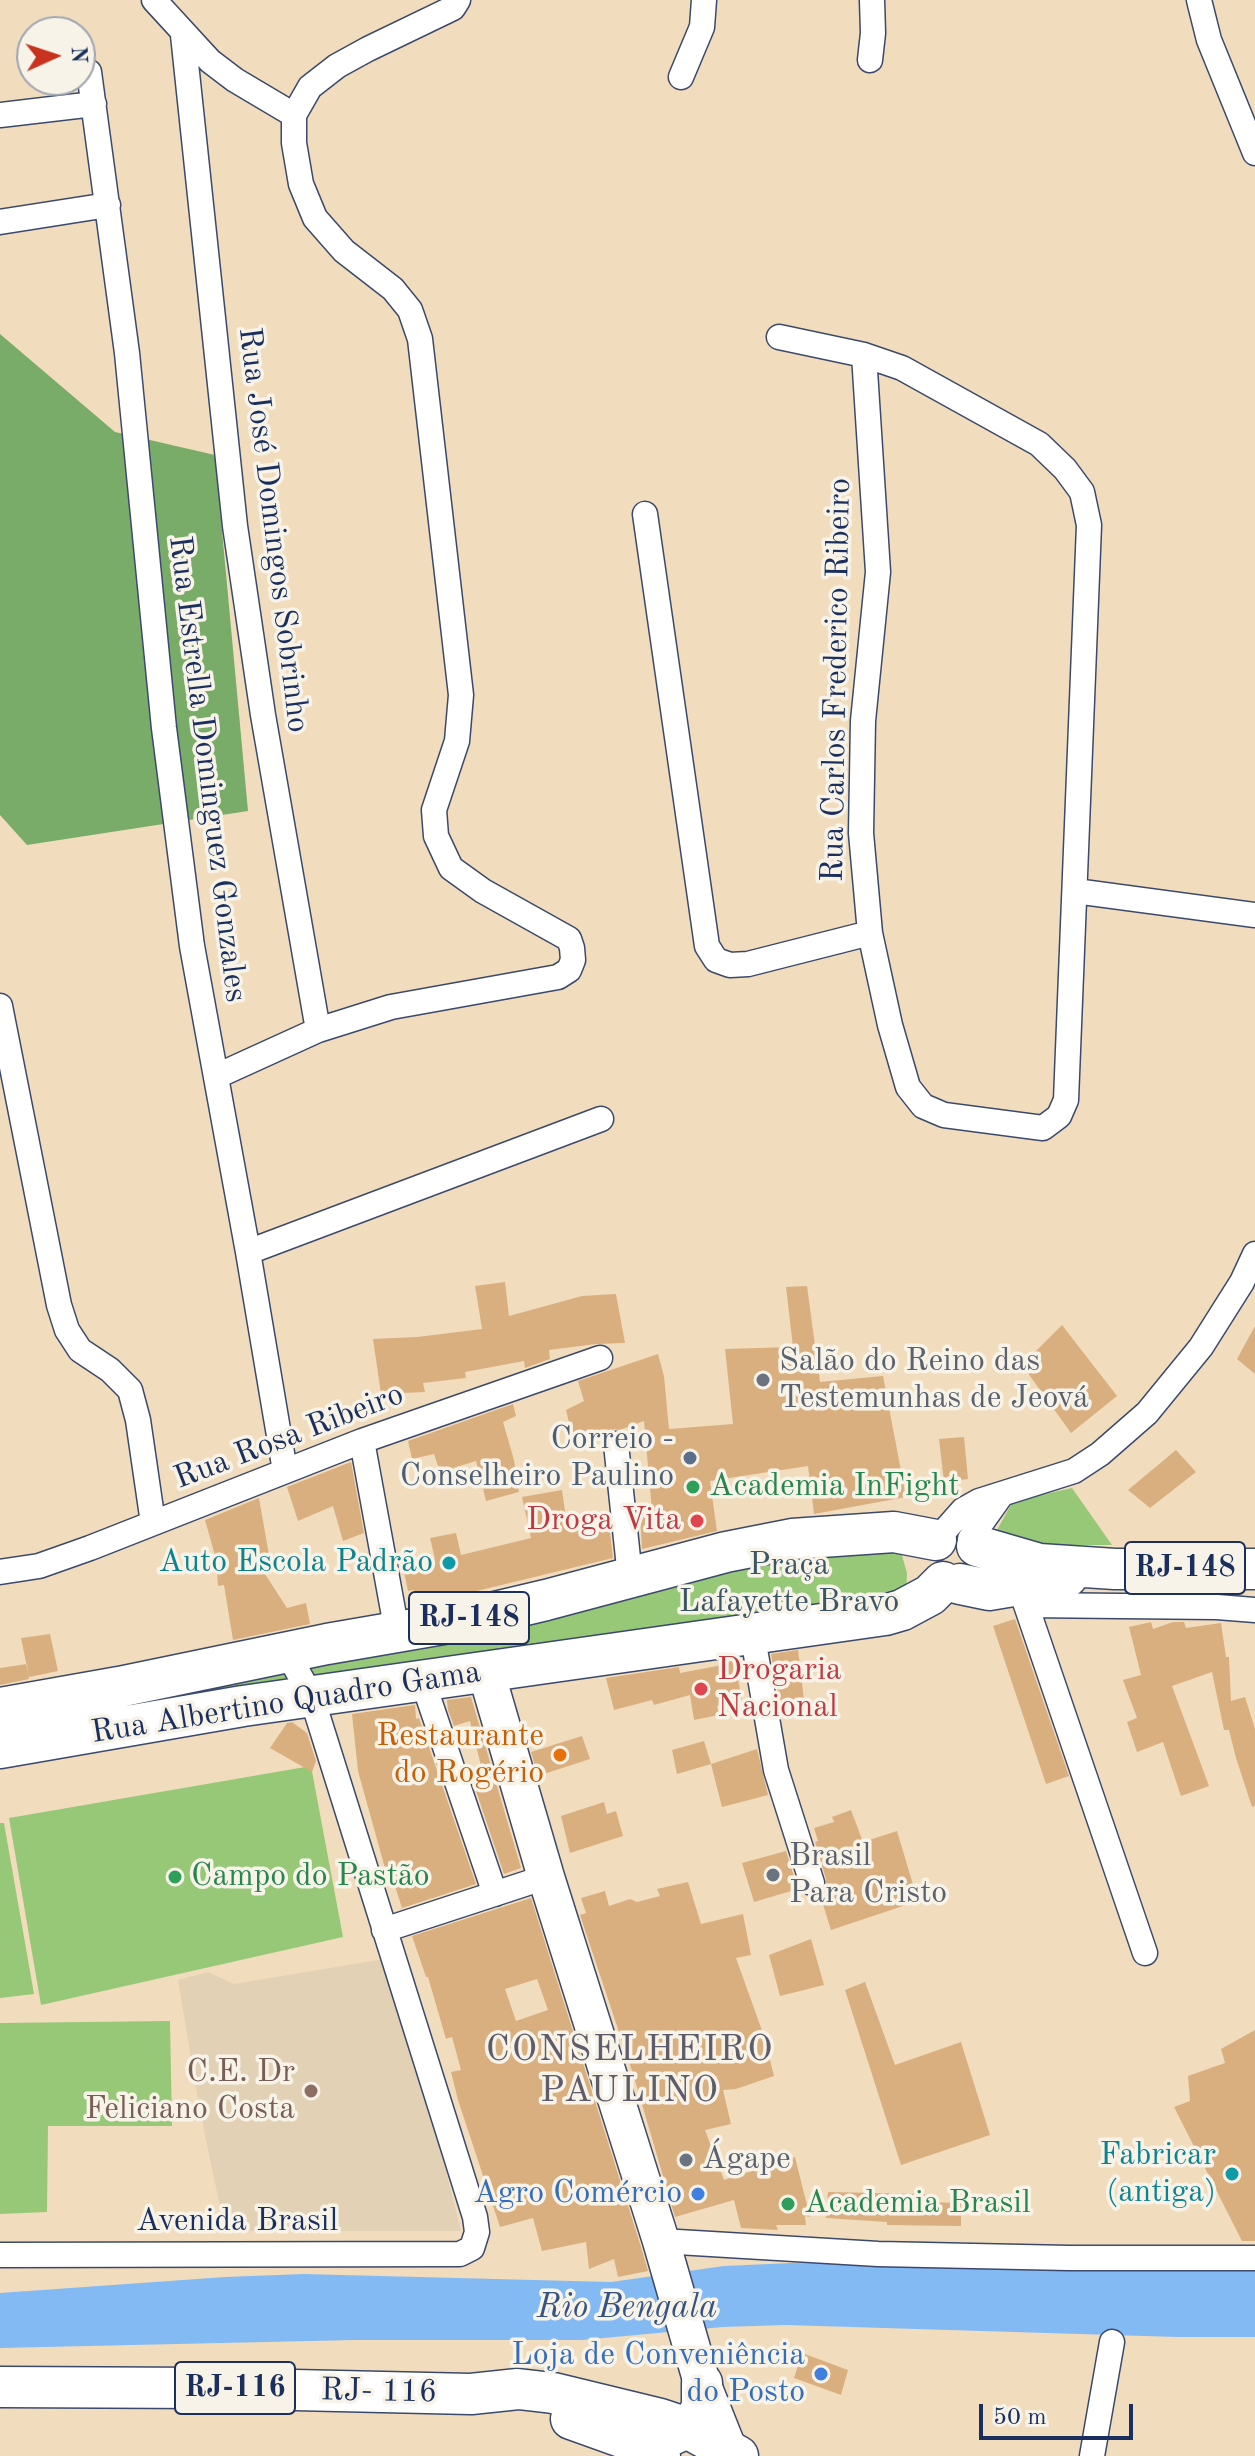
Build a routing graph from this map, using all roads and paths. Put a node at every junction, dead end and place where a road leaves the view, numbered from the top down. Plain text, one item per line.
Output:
1 (154, 0) edge
2 (458, 0) edge
3 (704, 0) edge
4 (872, 0) edge
5 (1199, 0) edge
6 (183, 35) junction
7 (870, 60) dead end
8 (681, 77) dead end
9 (93, 96) edge
10 (94, 104) junction
11 (0, 115) edge
12 (294, 115) junction
13 (1255, 153) edge
14 (108, 205) junction
15 (0, 222) edge
16 (779, 337) dead end
17 (864, 355) junction
18 (645, 514) dead end
19 (1075, 891) junction
20 (1255, 915) edge
21 (870, 933) junction
22 (0, 1006) edge
23 (318, 1030) junction
24 (217, 1076) junction
25 (601, 1119) dead end
26 (248, 1252) junction
27 (1255, 1254) edge
28 (600, 1358) dead end
29 (362, 1441) junction
30 (616, 1444) dead end
31 (285, 1471) junction
32 (153, 1523) junction
33 (894, 1532) junction
34 (956, 1540) junction
35 (1115, 1569) junction
36 (1255, 1569) edge
37 (0, 1572) edge
38 (630, 1577) junction
39 (951, 1583) junction
40 (1022, 1596) junction
41 (902, 1610) junction
42 (1255, 1610) edge
43 (397, 1632) junction
44 (752, 1632) junction
45 (287, 1652) junction
46 (486, 1672) junction
47 (423, 1682) junction
48 (312, 1698) junction
49 (0, 1708) edge
50 (0, 1748) edge
51 (546, 1877) junction
52 (812, 1883) dead end
53 (495, 1894) junction
54 (384, 1930) junction
55 (1145, 1953) dead end
56 (664, 2252) junction
57 (0, 2255) edge
58 (1255, 2258) edge
59 (1112, 2342) dead end
60 (700, 2373) junction
61 (0, 2387) edge
62 (650, 2433) edge
63 (733, 2454) edge
64 (1092, 2456) edge

1 - 6 street
2 - 12 street
3 - 8 street
4 - 7 street
5 - 13 street
6 - 12 street
6 - 23 street, Rua José Domingos Sobrinho
9 - 10 street, Rua Estrella Dominguez Gonzales
10 - 11 street
10 - 14 street, Rua Estrella Dominguez Gonzales
12 - 23 street
14 - 15 street
14 - 24 street, Rua Estrella Dominguez Gonzales
16 - 17 street, Rua Carlos Frederico Ribeiro
17 - 19 street, Rua Carlos Frederico Ribeiro
17 - 21 street, Rua Carlos Frederico Ribeiro
18 - 21 street
19 - 20 street
19 - 21 street, Rua Carlos Frederico Ribeiro
22 - 32 street
23 - 24 street
24 - 26 street, Rua Estrella Dominguez Gonzales
25 - 26 street
26 - 31 street, Rua Estrella Dominguez Gonzales
27 - 34 street
28 - 29 street, Rua Rosa Ribeiro
29 - 31 street, Rua Rosa Ribeiro
29 - 43 street
30 - 38 street
31 - 32 street, Rua Rosa Ribeiro
32 - 37 street, Rua Rosa Ribeiro
33 - 34 main road, Rua Albertino Quadro Gama / RJ-148
33 - 38 main road, Rua Albertino Quadro Gama / RJ-148
33 - 41 main road
34 - 35 main road, Rua Albertino Quadro Gama / RJ-148
34 - 39 main road
35 - 36 main road, RJ-148
35 - 40 main road
38 - 43 main road, Rua Albertino Quadro Gama / RJ-148
39 - 40 main road
39 - 41 main road, Rua Albertino Quadro Gama
40 - 42 street
40 - 55 street
41 - 44 main road, Rua Albertino Quadro Gama
43 - 45 main road, Rua Albertino Quadro Gama / RJ-148
44 - 46 main road, Rua Albertino Quadro Gama
44 - 52 street
45 - 48 street
45 - 49 main road, Rua Albertino Quadro Gama / RJ-148
46 - 47 main road, Rua Albertino Quadro Gama
46 - 51 street
47 - 48 main road, Rua Albertino Quadro Gama
47 - 53 street
48 - 50 main road, Rua Albertino Quadro Gama
48 - 54 street
51 - 53 street
51 - 56 street
53 - 54 street
54 - 57 street, Avenida Brasil
56 - 58 street
56 - 60 street
59 - 64 street
60 - 62 main road
60 - 62 main road
60 - 63 street
61 - 62 main road, RJ- 116 / RJ-116
62 - 63 main road, RJ- 116 / RJ-116

